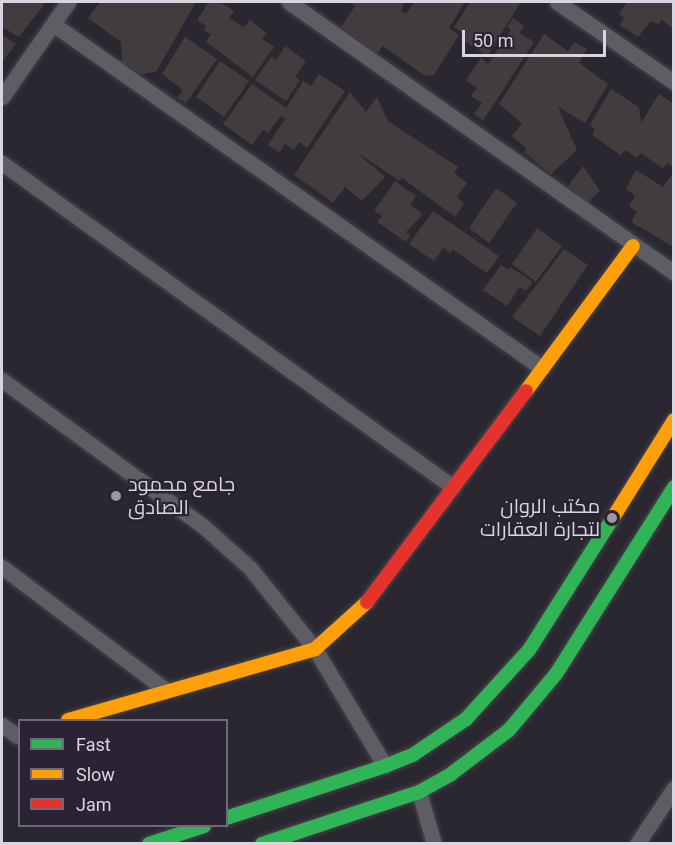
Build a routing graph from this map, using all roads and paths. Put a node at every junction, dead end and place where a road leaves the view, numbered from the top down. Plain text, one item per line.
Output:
1 (68, 2) edge
2 (289, 2) edge
3 (557, 2) edge
4 (52, 24) junction
5 (674, 82) edge
6 (2, 97) edge
7 (2, 163) edge
8 (633, 246) junction
9 (674, 273) edge
10 (542, 368) junction
11 (2, 380) edge
12 (674, 420) edge
13 (636, 481) junction
14 (453, 487) junction
15 (674, 487) edge
16 (638, 542) junction
17 (2, 567) edge
18 (315, 649) junction
19 (166, 690) junction
20 (71, 719) edge
21 (2, 725) edge
22 (18, 736) edge
23 (2, 742) edge
24 (385, 766) junction
25 (674, 788) edge
26 (419, 792) junction
27 (228, 817) edge
28 (198, 827) edge
29 (149, 843) edge
30 (262, 843) edge
31 (434, 843) edge
32 (637, 843) edge

1 - 4 street
2 - 8 street
3 - 5 street
4 - 6 street
4 - 10 street
7 - 14 street
8 - 9 street
8 - 10 street
10 - 14 street
11 - 18 street
12 - 13 street
13 - 16 street
13 - 24 street
14 - 18 street
15 - 16 street
16 - 26 street
17 - 19 street
18 - 19 street
18 - 24 street
19 - 20 street
21 - 22 street
22 - 23 street
24 - 27 street
25 - 32 street
26 - 30 street
26 - 31 street
28 - 29 street

